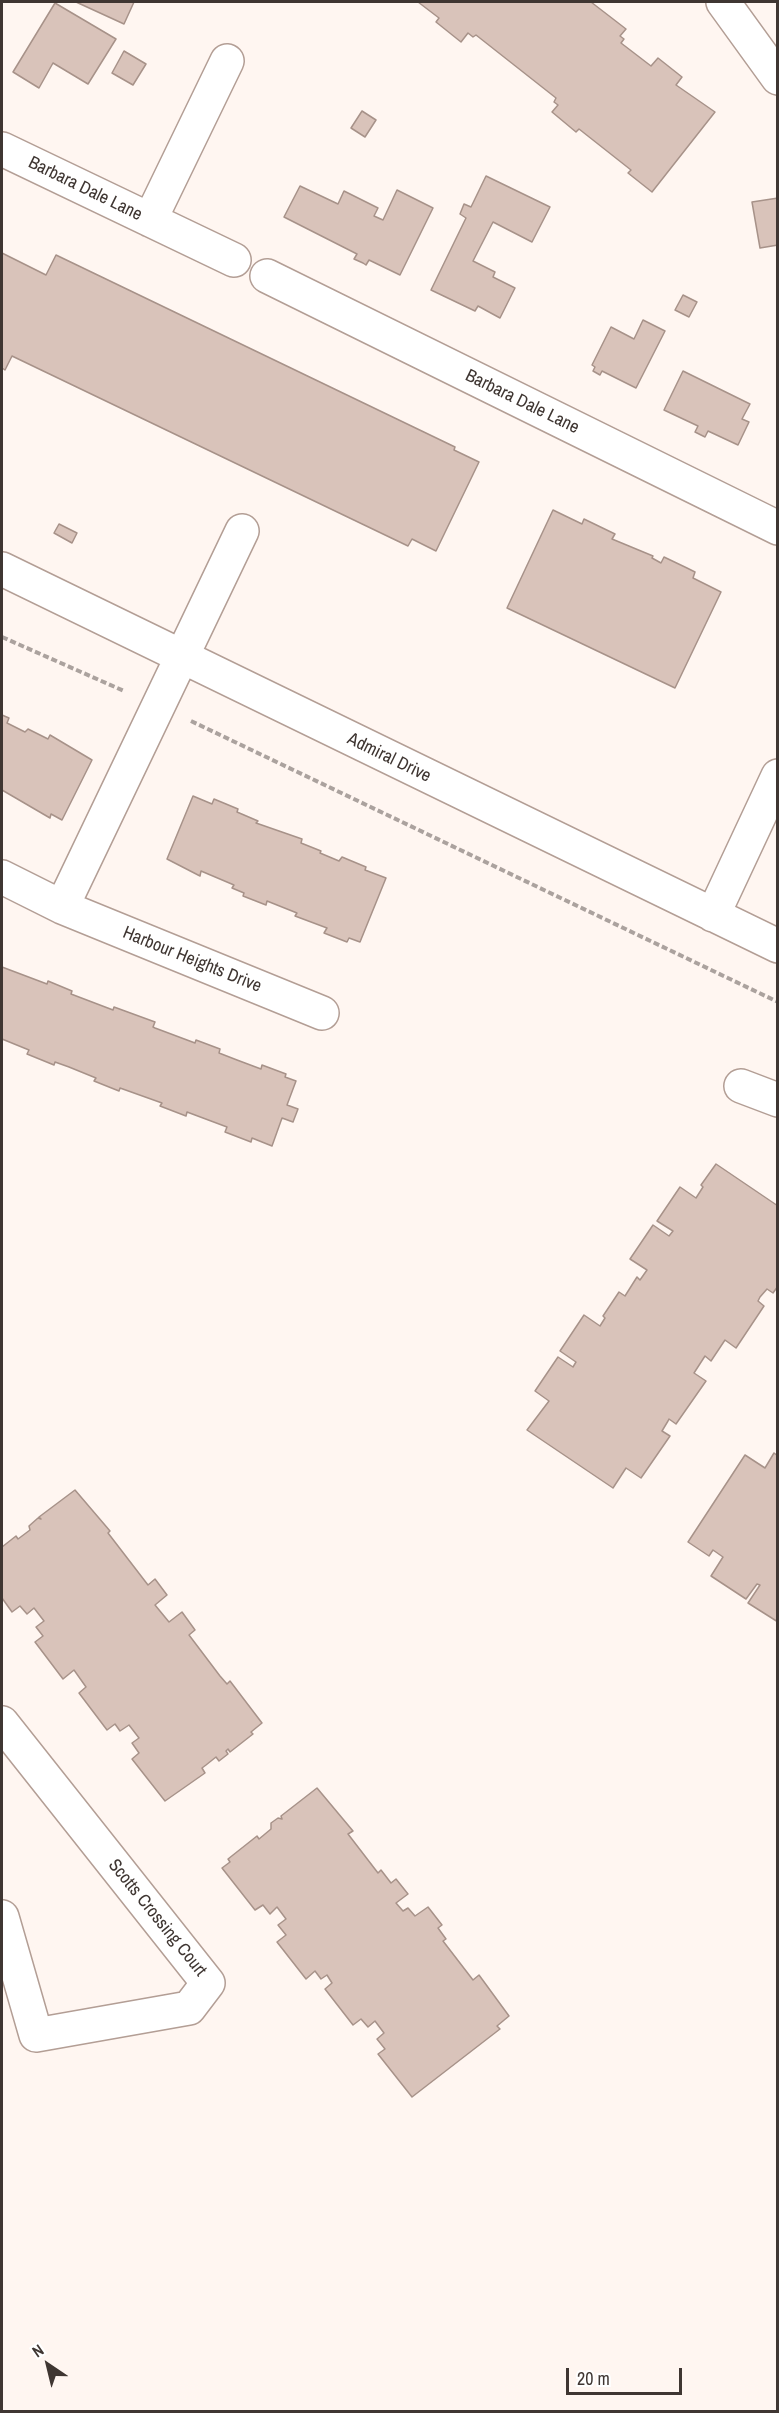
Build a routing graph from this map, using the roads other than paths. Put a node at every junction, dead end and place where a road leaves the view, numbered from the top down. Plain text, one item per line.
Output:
1 (723, 2) edge
2 (227, 61) dead end
3 (777, 78) edge
4 (2, 149) edge
5 (150, 220) junction
6 (234, 260) dead end
7 (267, 276) dead end
8 (777, 528) edge
9 (242, 531) dead end
10 (2, 569) edge
11 (182, 657) junction
12 (777, 776) edge
13 (2, 877) edge
14 (62, 907) junction
15 (713, 915) junction
16 (777, 946) edge
17 (322, 1013) dead end
18 (741, 1086) dead end
19 (777, 1100) edge
20 (2, 1723) edge
21 (2, 1917) edge

1 - 3 street
2 - 5 street
4 - 5 street, Barbara Dale Lane
5 - 6 street, Barbara Dale Lane
7 - 8 street, Barbara Dale Lane
9 - 11 street
10 - 11 street, Admiral Drive
11 - 14 street
11 - 15 street, Admiral Drive
12 - 15 street
13 - 14 street, Harbour Heights Drive
14 - 17 street, Harbour Heights Drive
15 - 16 street, Admiral Drive
18 - 19 street
20 - 21 street, Scotts Crossing Court

